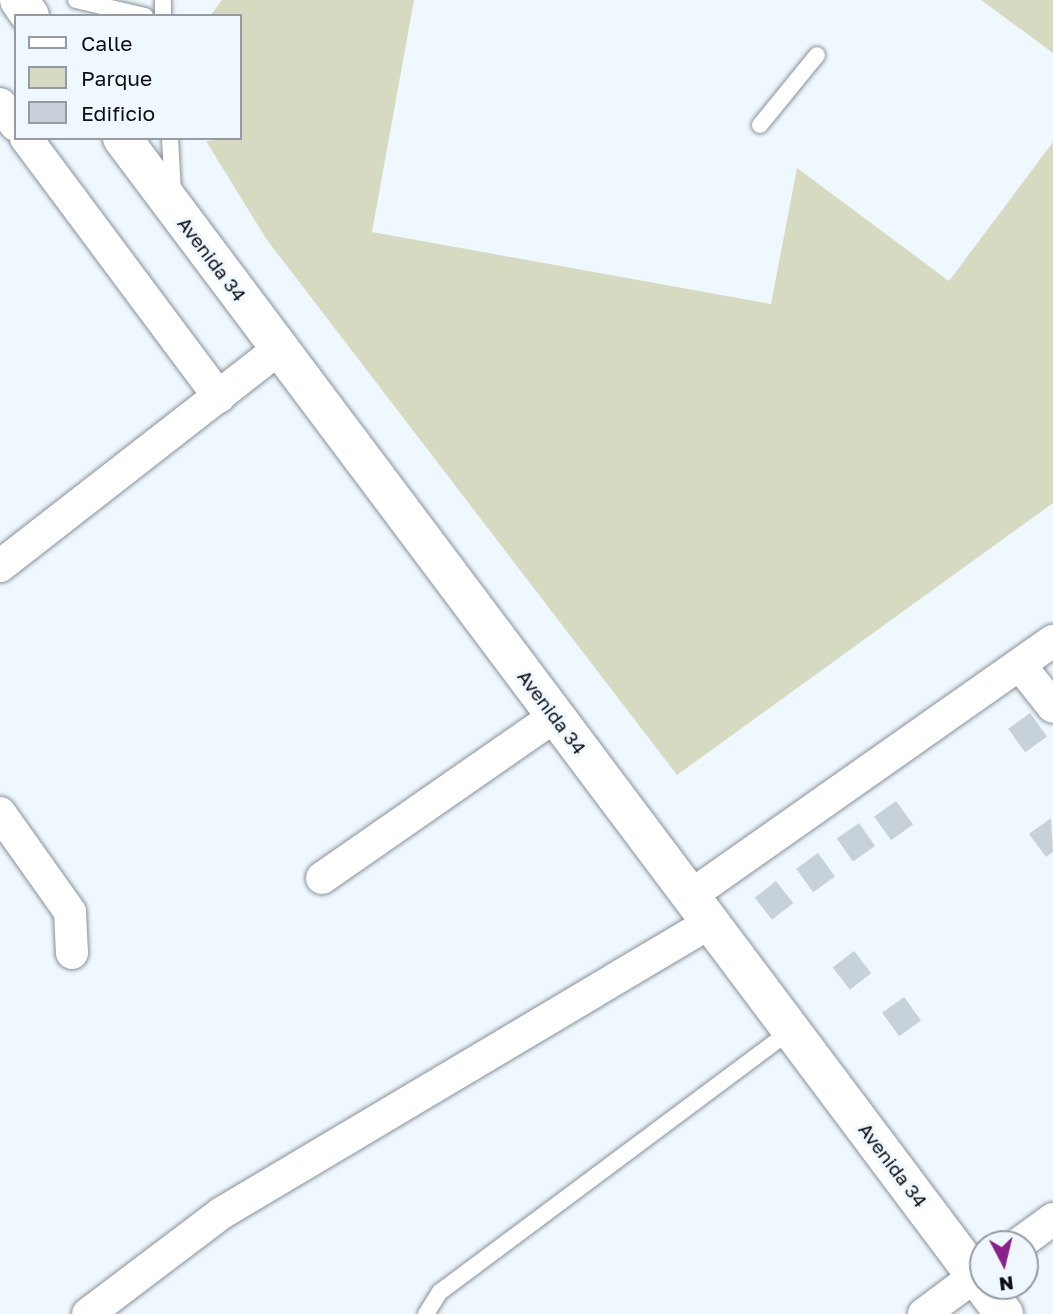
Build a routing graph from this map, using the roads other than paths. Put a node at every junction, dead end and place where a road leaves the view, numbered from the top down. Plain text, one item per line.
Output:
1 (76, 0) edge
2 (136, 14) edge
3 (817, 55) dead end
4 (0, 104) edge
5 (14, 122) edge
6 (760, 125) dead end
7 (27, 140) edge
8 (123, 140) edge
9 (170, 140) edge
10 (174, 208) junction
11 (279, 349) junction
12 (219, 397) junction
13 (0, 566) edge
14 (1053, 641) edge
15 (1020, 665) junction
16 (1053, 707) edge
17 (555, 716) junction
18 (0, 813) edge
19 (322, 878) dead end
20 (700, 909) junction
21 (72, 953) dead end
22 (791, 1030) junction
23 (1053, 1219) edge
24 (1038, 1230) edge
25 (969, 1263) edge
26 (969, 1286) edge
27 (88, 1314) edge
28 (426, 1314) edge
29 (924, 1314) edge

1 - 2 lane
3 - 6 lane
4 - 5 street
7 - 12 street
8 - 10 street, Avenida 34
9 - 10 lane
10 - 11 street, Avenida 34
11 - 12 street
11 - 17 street, Avenida 34
12 - 13 street
14 - 15 street
15 - 16 street
15 - 20 street
17 - 19 street
17 - 20 street, Avenida 34
18 - 21 street
20 - 22 street, Avenida 34
20 - 27 street
22 - 25 street, Avenida 34
22 - 28 lane
23 - 24 street
26 - 29 street

